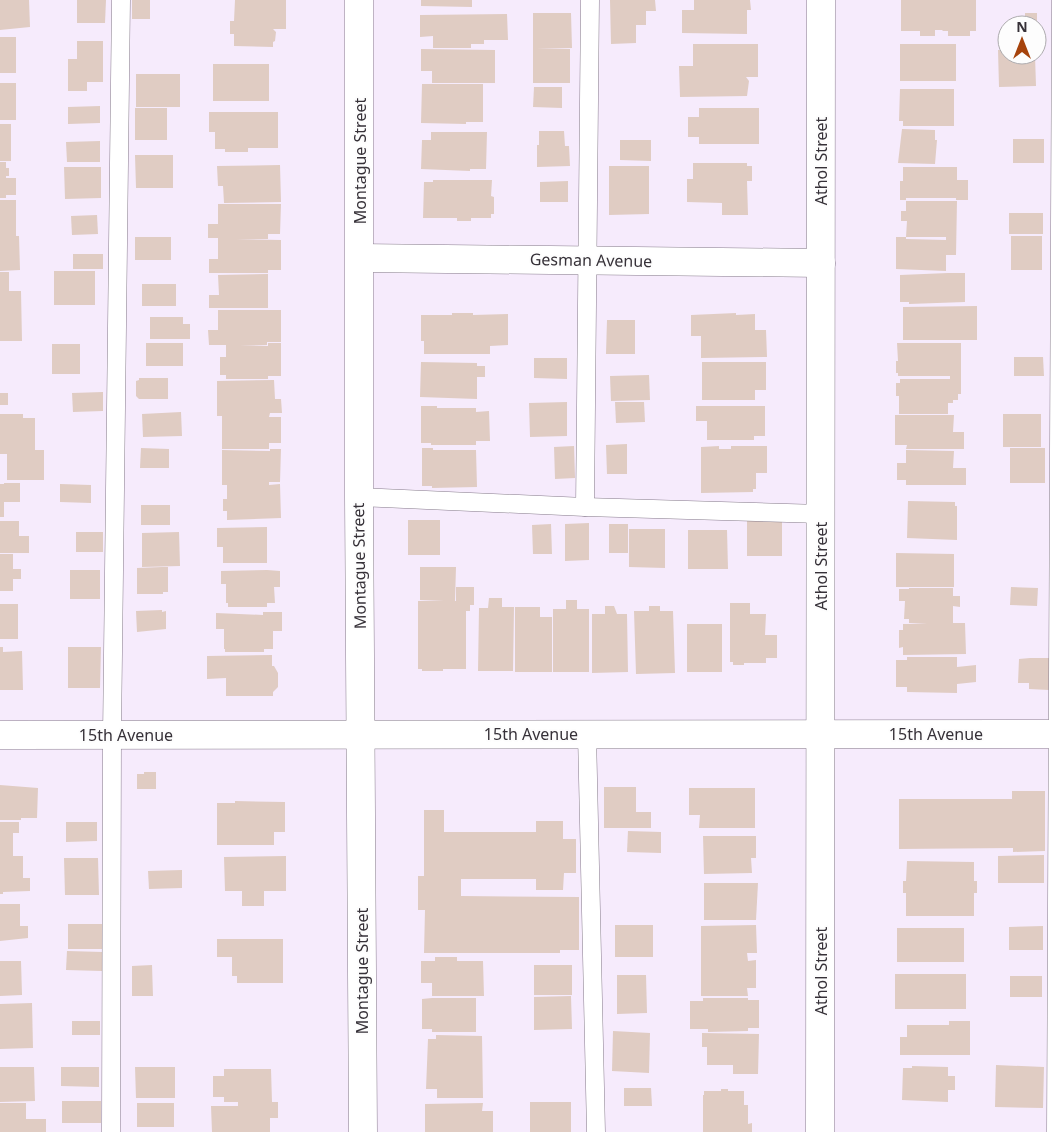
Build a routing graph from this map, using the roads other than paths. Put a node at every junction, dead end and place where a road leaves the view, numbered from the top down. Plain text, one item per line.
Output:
1 (121, 0) edge
2 (360, 0) edge
3 (590, 0) edge
4 (821, 0) edge
5 (1061, 0) edge
6 (360, 258) junction
7 (588, 260) junction
8 (821, 263) junction
9 (359, 497) junction
10 (585, 507) junction
11 (821, 514) junction
12 (586, 734) junction
13 (821, 734) junction
14 (1060, 734) edge
15 (0, 735) edge
16 (112, 735) junction
17 (361, 735) junction
18 (111, 1132) edge
19 (363, 1132) edge
20 (596, 1132) edge
21 (820, 1132) edge
22 (1056, 1132) edge

1 - 16 lane
2 - 6 street, Montague Street
3 - 7 lane
4 - 8 street, Athol Street
5 - 14 lane
6 - 7 street, Gesman Avenue
6 - 9 street, Montague Street
7 - 8 street, Gesman Avenue
7 - 10 lane
8 - 11 street, Athol Street
9 - 10 lane
9 - 17 street, Montague Street
10 - 11 lane
11 - 13 street, Athol Street
12 - 13 street, 15th Avenue
12 - 17 street, 15th Avenue
12 - 20 lane
13 - 14 street, 15th Avenue
13 - 21 street, Athol Street
14 - 22 lane
15 - 16 street, 15th Avenue
16 - 17 street, 15th Avenue
16 - 18 lane
17 - 19 street, Montague Street

